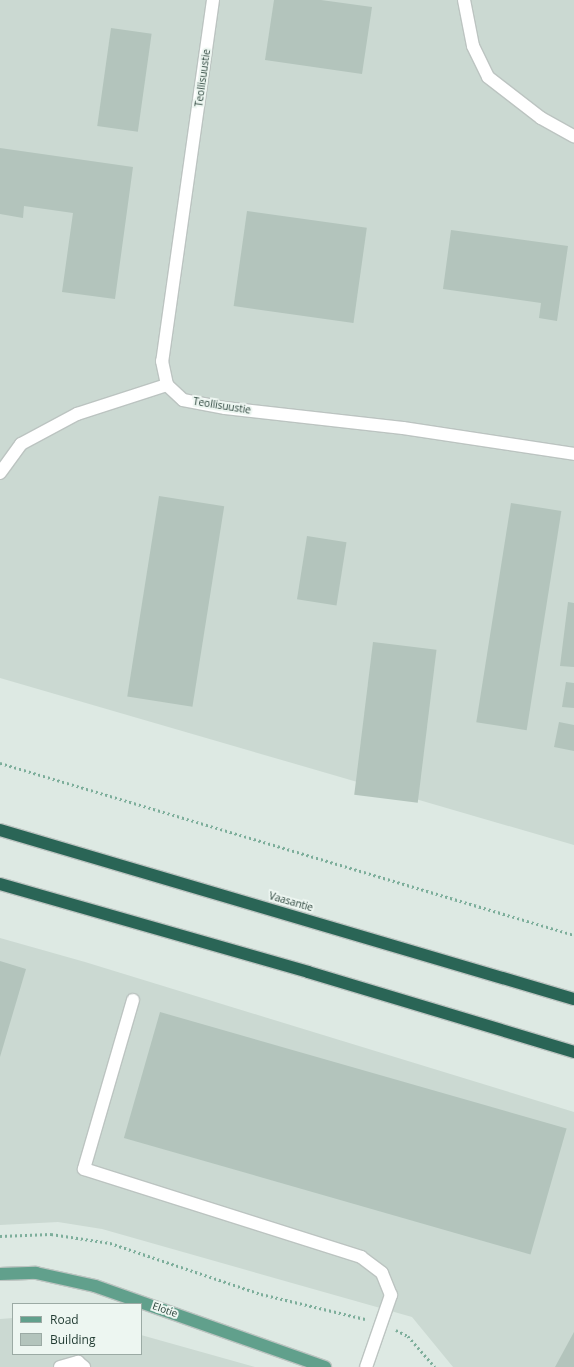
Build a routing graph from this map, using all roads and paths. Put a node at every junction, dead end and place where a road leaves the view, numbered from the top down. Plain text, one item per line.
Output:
1 (213, 0) edge
2 (464, 0) edge
3 (574, 136) edge
4 (167, 385) junction
5 (574, 454) edge
6 (0, 473) edge
7 (0, 763) edge
8 (0, 830) edge
9 (0, 884) edge
10 (574, 935) edge
11 (574, 999) edge
12 (133, 1000) dead end
13 (574, 1052) edge
14 (0, 1236) edge
15 (0, 1274) edge
16 (382, 1323) junction
17 (60, 1367) edge
18 (84, 1367) edge
19 (325, 1367) edge
20 (366, 1367) edge
21 (435, 1367) edge

1 - 4 street, Teollisuustie
2 - 3 street
4 - 5 street, Teollisuustie
4 - 6 street
7 - 10 path
8 - 11 highway, Vaasantie
9 - 13 highway
12 - 16 street
14 - 16 path
15 - 19 main road, Elotie
16 - 20 street
16 - 21 path
17 - 18 street

